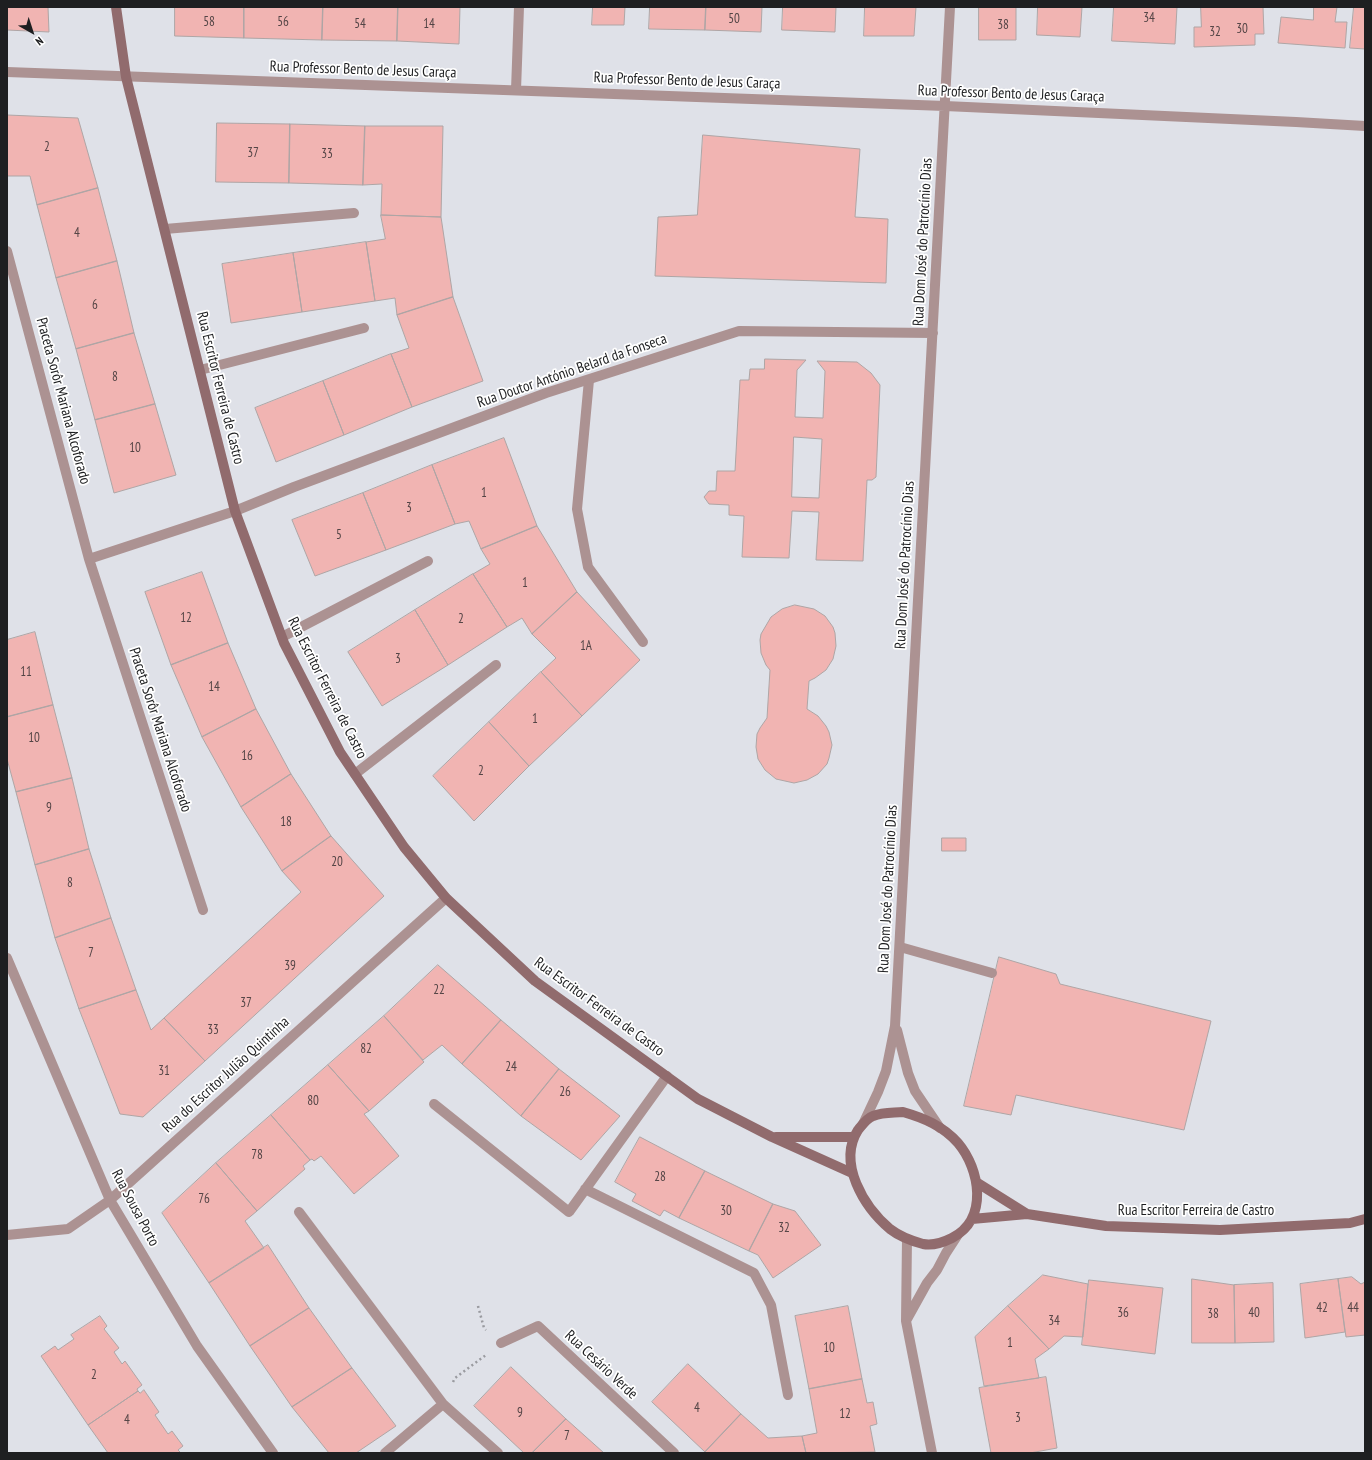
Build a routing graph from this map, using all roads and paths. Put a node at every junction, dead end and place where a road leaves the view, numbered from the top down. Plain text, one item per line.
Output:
1 (116, 7) edge
2 (519, 7) edge
3 (950, 7) edge
4 (7, 72) edge
5 (126, 76) junction
6 (516, 90) junction
7 (945, 106) junction
8 (1365, 126) edge
9 (354, 213) dead end
10 (165, 229) junction
11 (7, 250) edge
12 (364, 328) dead end
13 (933, 334) junction
14 (200, 370) junction
15 (589, 380) junction
16 (235, 511) junction
17 (90, 559) junction
18 (428, 561) dead end
19 (282, 637) junction
20 (643, 642) dead end
21 (496, 665) dead end
22 (355, 774) junction
23 (446, 898) junction
24 (203, 910) dead end
25 (900, 947) junction
26 (7, 958) edge
27 (992, 973) dead end
28 (896, 1026) junction
29 (667, 1076) junction
30 (434, 1104) dead end
31 (863, 1124) junction
32 (940, 1128) junction
33 (772, 1137) junction
34 (854, 1137) junction
35 (852, 1173) junction
36 (976, 1182) junction
37 (585, 1189) junction
38 (110, 1200) junction
39 (299, 1212) dead end
40 (1027, 1214) junction
41 (972, 1219) junction
42 (1365, 1219) edge
43 (7, 1235) edge
44 (957, 1236) junction
45 (907, 1239) junction
46 (478, 1306) dead end
47 (906, 1321) junction
48 (501, 1343) junction
49 (788, 1395) dead end
50 (443, 1404) junction
51 (273, 1453) edge
52 (385, 1453) edge
53 (498, 1453) edge
54 (674, 1453) edge
55 (932, 1453) edge

1 - 5 main road, Rua Escritor Ferreira de Castro
2 - 6 street
3 - 7 street, Rua Dom José do Patrocínio Dias
4 - 5 street, Rua Professor Bento de Jesus Caraça
5 - 6 street, Rua Professor Bento de Jesus Caraça
5 - 10 main road, Rua Escritor Ferreira de Castro
6 - 7 street, Rua Professor Bento de Jesus Caraça
7 - 8 street, Rua Professor Bento de Jesus Caraça
7 - 13 street, Rua Dom José do Patrocínio Dias
9 - 10 street
10 - 14 main road, Rua Escritor Ferreira de Castro
11 - 17 street, Praceta Sorôr Mariana Alcoforado
12 - 14 street
13 - 15 street, Rua Doutor António Belard da Fonseca
13 - 25 street, Rua Dom José do Patrocínio Dias
14 - 16 main road, Rua Escritor Ferreira de Castro
15 - 16 street, Rua Doutor António Belard da Fonseca
15 - 20 street
16 - 17 street
16 - 19 main road, Rua Escritor Ferreira de Castro
17 - 24 street, Praceta Sorôr Mariana Alcoforado
18 - 19 street
19 - 22 main road, Rua Escritor Ferreira de Castro
21 - 22 street
22 - 23 main road, Rua Escritor Ferreira de Castro
23 - 29 main road, Rua Escritor Ferreira de Castro
23 - 38 street, Rua do Escritor Julião Quintinha
25 - 27 street
25 - 28 street, Rua Dom José do Patrocínio Dias
26 - 38 street, Rua Sousa Porto
28 - 31 street, Rua Dom José do Patrocínio Dias
28 - 32 street, Rua Dom José do Patrocínio Dias
29 - 33 main road, Rua Escritor Ferreira de Castro
29 - 37 street
30 - 37 street
31 - 32 main road
31 - 34 main road
32 - 36 main road
33 - 34 main road, Rua Escritor Ferreira de Castro
33 - 35 main road, Rua Escritor Ferreira de Castro
34 - 35 main road
35 - 45 main road
36 - 40 main road, Rua Escritor Ferreira de Castro
36 - 41 main road
37 - 49 street
38 - 43 street, Rua do Escritor Julião Quintinha
38 - 51 street, Rua Sousa Porto
39 - 50 street
40 - 41 main road, Rua Escritor Ferreira de Castro
40 - 42 main road, Rua Escritor Ferreira de Castro
41 - 44 main road
44 - 45 main road
44 - 47 street
45 - 47 street
46 - 48 path
47 - 55 street
48 - 50 path
48 - 54 street, Rua Cesário Verde
50 - 52 street
50 - 53 street

